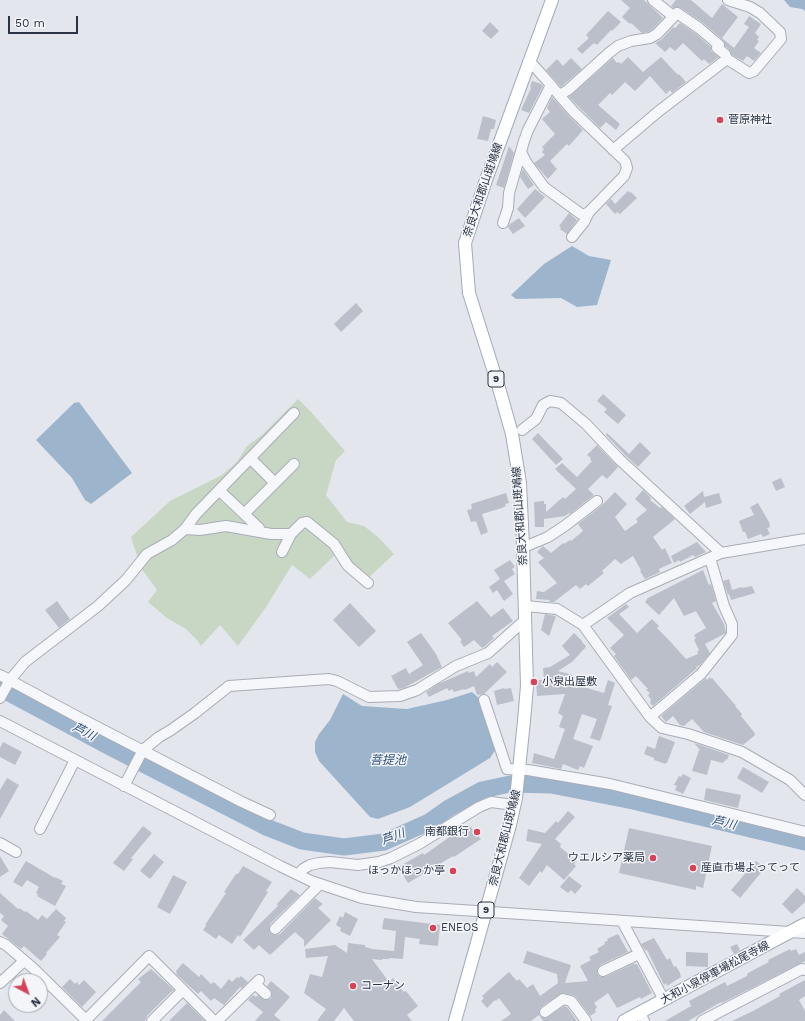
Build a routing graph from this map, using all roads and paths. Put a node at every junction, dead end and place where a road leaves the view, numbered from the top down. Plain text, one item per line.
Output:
1 (552, 0) edge
2 (653, 0) edge
3 (728, 0) edge
4 (673, 16) junction
5 (727, 59) junction
6 (528, 62) junction
7 (551, 85) junction
8 (559, 95) junction
9 (613, 150) junction
10 (521, 152) junction
11 (589, 212) junction
12 (504, 223) dead end
13 (572, 237) dead end
14 (294, 413) dead end
15 (522, 430) dead end
16 (250, 458) junction
17 (294, 464) dead end
18 (275, 483) junction
19 (219, 490) junction
20 (597, 501) dead end
21 (244, 514) junction
22 (185, 529) junction
23 (258, 532) junction
24 (291, 534) junction
25 (805, 539) edge
26 (523, 546) junction
27 (282, 552) dead end
28 (721, 553) junction
29 (710, 558) junction
30 (368, 583) dead end
31 (525, 606) junction
32 (526, 620) junction
33 (583, 625) junction
34 (0, 675) edge
35 (10, 680) junction
36 (0, 698) edge
37 (484, 700) dead end
38 (650, 716) junction
39 (0, 721) edge
40 (143, 750) junction
41 (75, 760) junction
42 (519, 772) junction
43 (124, 786) junction
44 (805, 795) edge
45 (515, 801) junction
46 (270, 815) dead end
47 (40, 829) dead end
48 (805, 832) edge
49 (0, 843) edge
50 (16, 852) dead end
51 (298, 875) junction
52 (320, 884) junction
53 (486, 912) junction
54 (622, 921) junction
55 (805, 924) edge
56 (275, 929) dead end
57 (791, 932) junction
58 (805, 933) edge
59 (0, 942) edge
60 (639, 954) junction
61 (24, 961) junction
62 (805, 970) edge
63 (603, 971) dead end
64 (0, 984) edge
65 (183, 990) junction
66 (266, 994) dead end
67 (664, 1000) junction
68 (546, 1012) dead end
69 (642, 1017) edge
70 (87, 1021) edge
71 (152, 1021) edge
72 (216, 1021) edge
73 (455, 1021) edge
74 (586, 1021) edge
75 (624, 1021) edge
76 (702, 1021) edge

1 - 6 main road, 奈良大和郡山斑鳩線 / 9
2 - 4 street
3 - 5 street
4 - 5 street
4 - 8 street
5 - 9 street
6 - 7 street
6 - 26 main road, 奈良大和郡山斑鳩線 / 9
7 - 8 street
7 - 10 street
8 - 9 street
9 - 11 street
10 - 11 street
10 - 12 street
11 - 13 street
14 - 16 street
15 - 28 street
16 - 18 street
16 - 19 street
17 - 18 street
18 - 21 street
19 - 21 street
19 - 22 street
20 - 26 street
21 - 23 street
22 - 23 street
22 - 35 street
23 - 24 street
24 - 27 street
24 - 30 street
25 - 28 street
26 - 31 main road, 奈良大和郡山斑鳩線 / 9
28 - 29 street
29 - 33 street
29 - 38 street
31 - 32 main road, 奈良大和郡山斑鳩線 / 9
31 - 33 street
32 - 40 street
32 - 42 main road, 奈良大和郡山斑鳩線 / 9
33 - 38 street
34 - 35 street
35 - 36 street
35 - 40 street
37 - 42 street
38 - 44 street
39 - 41 street
40 - 43 street
40 - 46 street
41 - 43 street
41 - 47 street
42 - 45 main road, 奈良大和郡山斑鳩線 / 9
42 - 48 street
43 - 51 street
45 - 51 street
45 - 53 main road, 奈良大和郡山斑鳩線 / 9
49 - 50 street
51 - 52 street
52 - 53 street
52 - 56 street
53 - 54 street
53 - 73 main road, 奈良大和郡山斑鳩線 / 9
54 - 57 street
54 - 60 street
55 - 57 main road, 大和小泉停車場松尾寺線
57 - 58 street
57 - 67 main road, 大和小泉停車場松尾寺線
59 - 61 street
60 - 63 street
60 - 67 street
61 - 64 street
61 - 70 street
62 - 76 street
65 - 70 street
65 - 71 street
65 - 72 street
66 - 72 street
67 - 69 main road, 大和小泉停車場松尾寺線
68 - 74 street
69 - 75 main road, 大和小泉停車場松尾寺線

